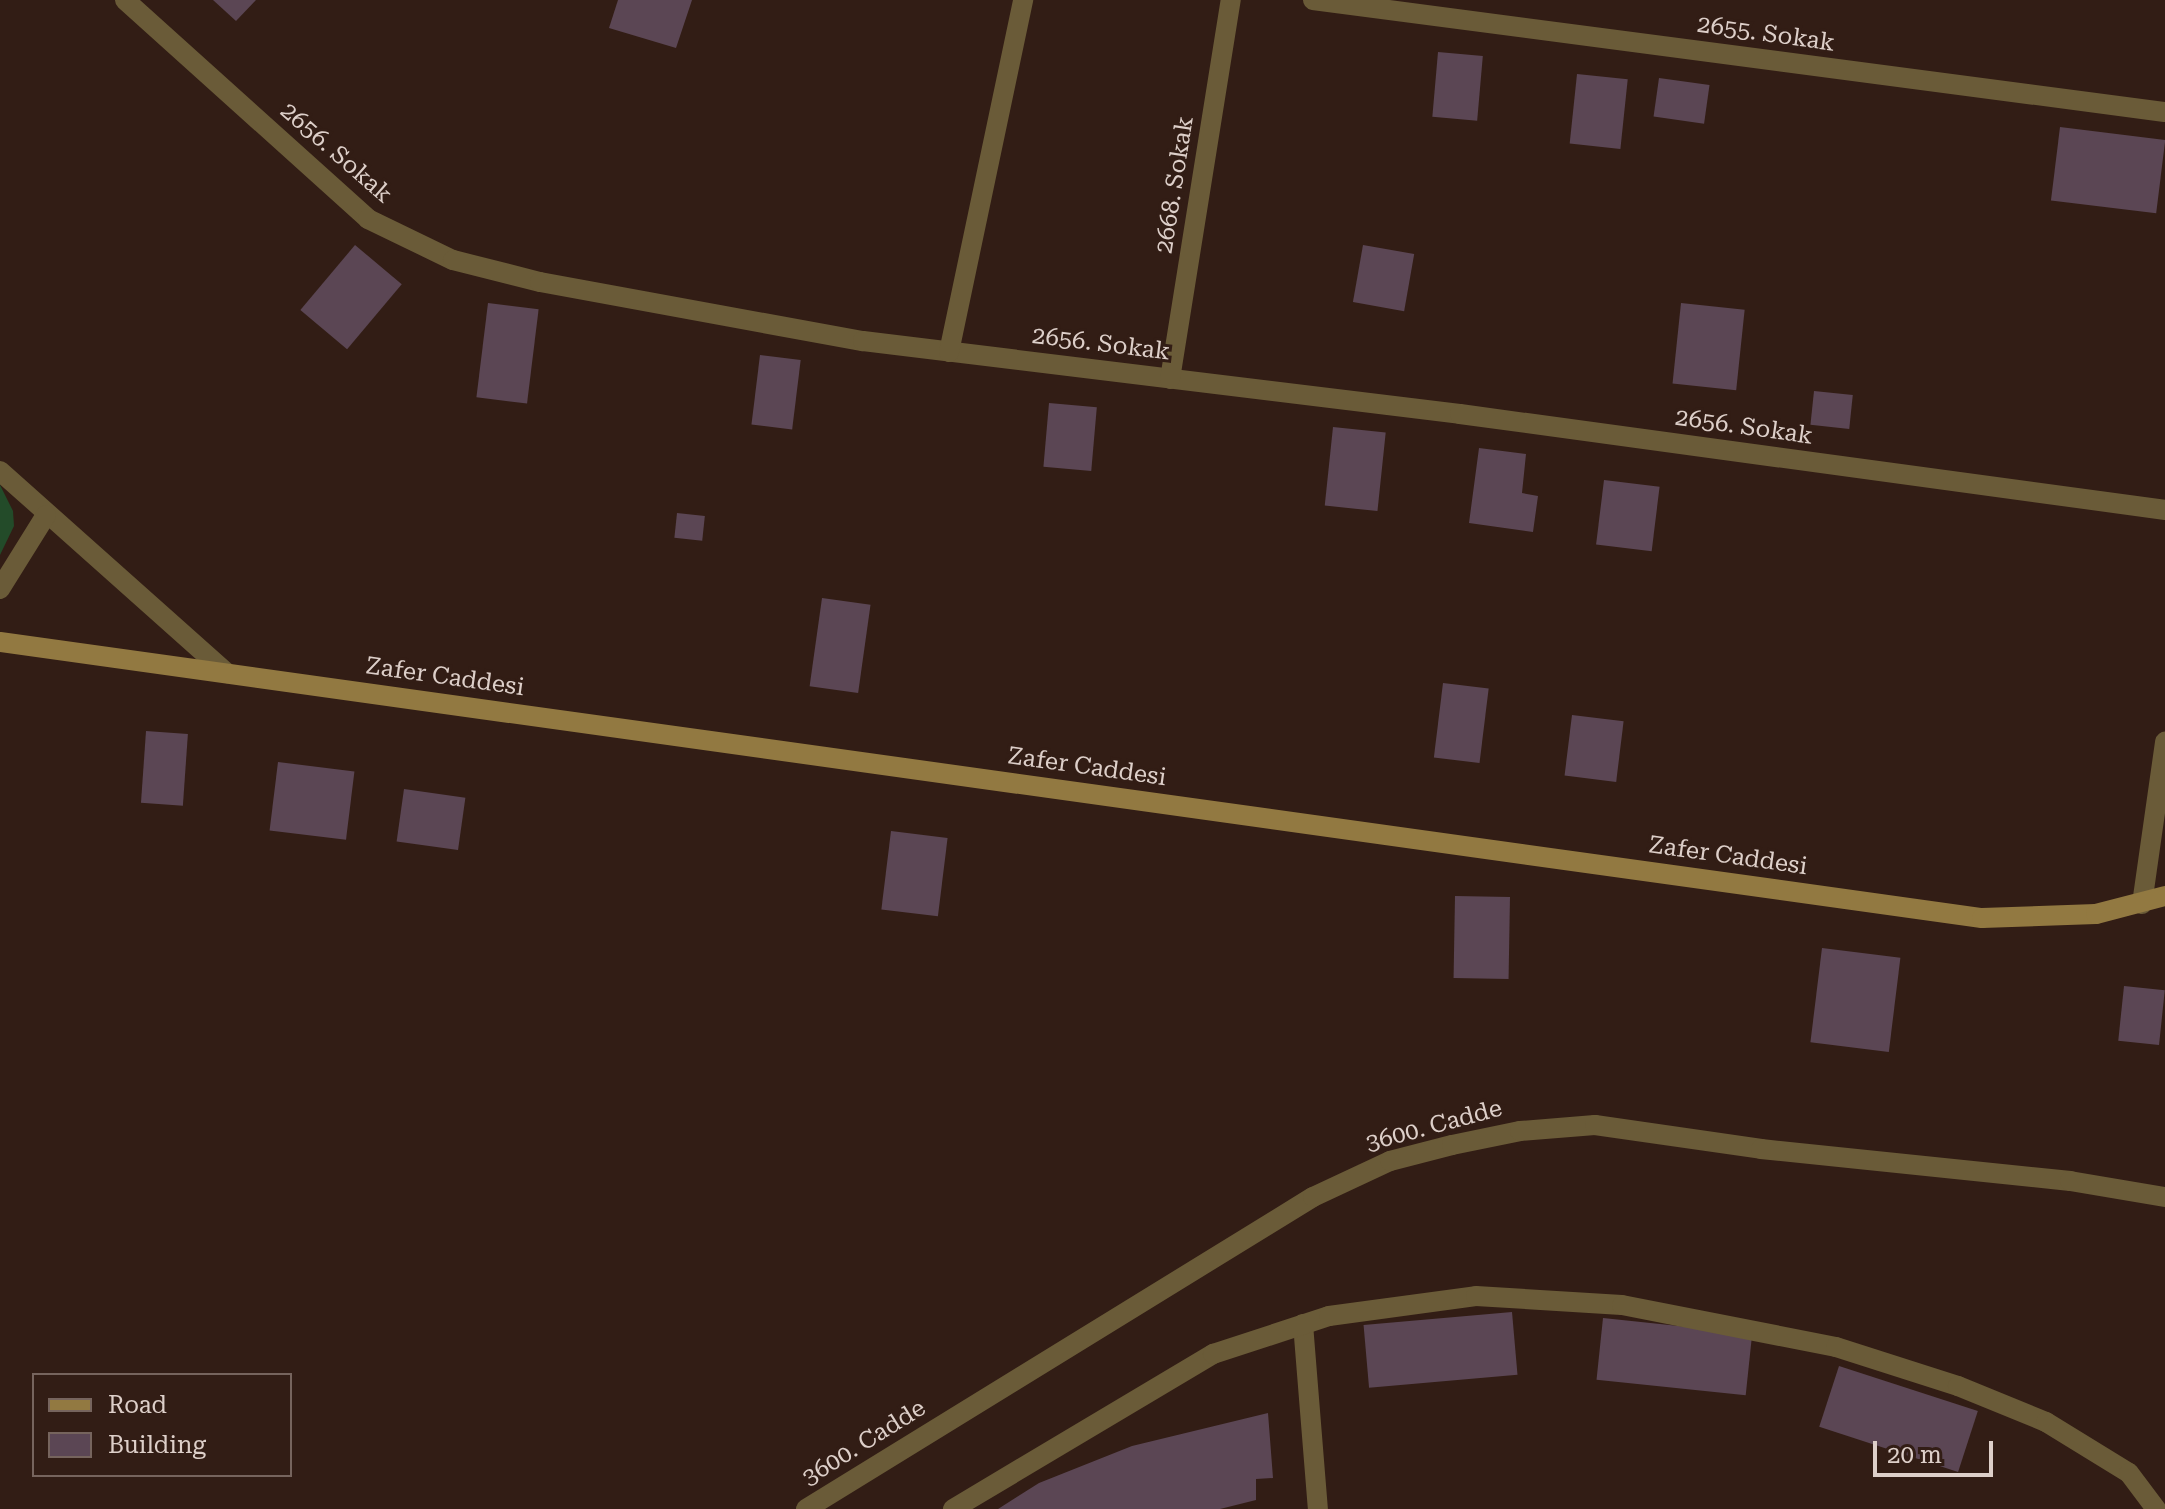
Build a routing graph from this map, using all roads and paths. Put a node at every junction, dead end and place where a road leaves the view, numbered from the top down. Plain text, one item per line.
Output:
1 (125, 0) edge
2 (1023, 0) edge
3 (1231, 0) edge
4 (1313, 0) edge
5 (2165, 112) edge
6 (949, 352) junction
7 (1170, 379) junction
8 (0, 471) edge
9 (2165, 510) edge
10 (46, 515) junction
11 (0, 589) edge
12 (0, 642) edge
13 (227, 673) junction
14 (2165, 742) edge
15 (2165, 896) edge
16 (2142, 904) junction
17 (2165, 1197) edge
18 (1303, 1324) junction
19 (806, 1509) edge
20 (953, 1509) edge
21 (1318, 1509) edge
22 (2156, 1509) edge

1 - 6 street, 2656. Sokak
2 - 6 street
3 - 7 street, 2668. Sokak
4 - 5 street, 2655. Sokak
6 - 7 street, 2656. Sokak
7 - 9 street, 2656. Sokak
8 - 10 street
10 - 11 street
10 - 13 street
12 - 13 main road, Zafer Caddesi
13 - 16 main road, Zafer Caddesi
14 - 16 street
15 - 16 main road, Zafer Caddesi
17 - 19 street, 3600. Cadde
18 - 20 street
18 - 21 street
18 - 22 street

